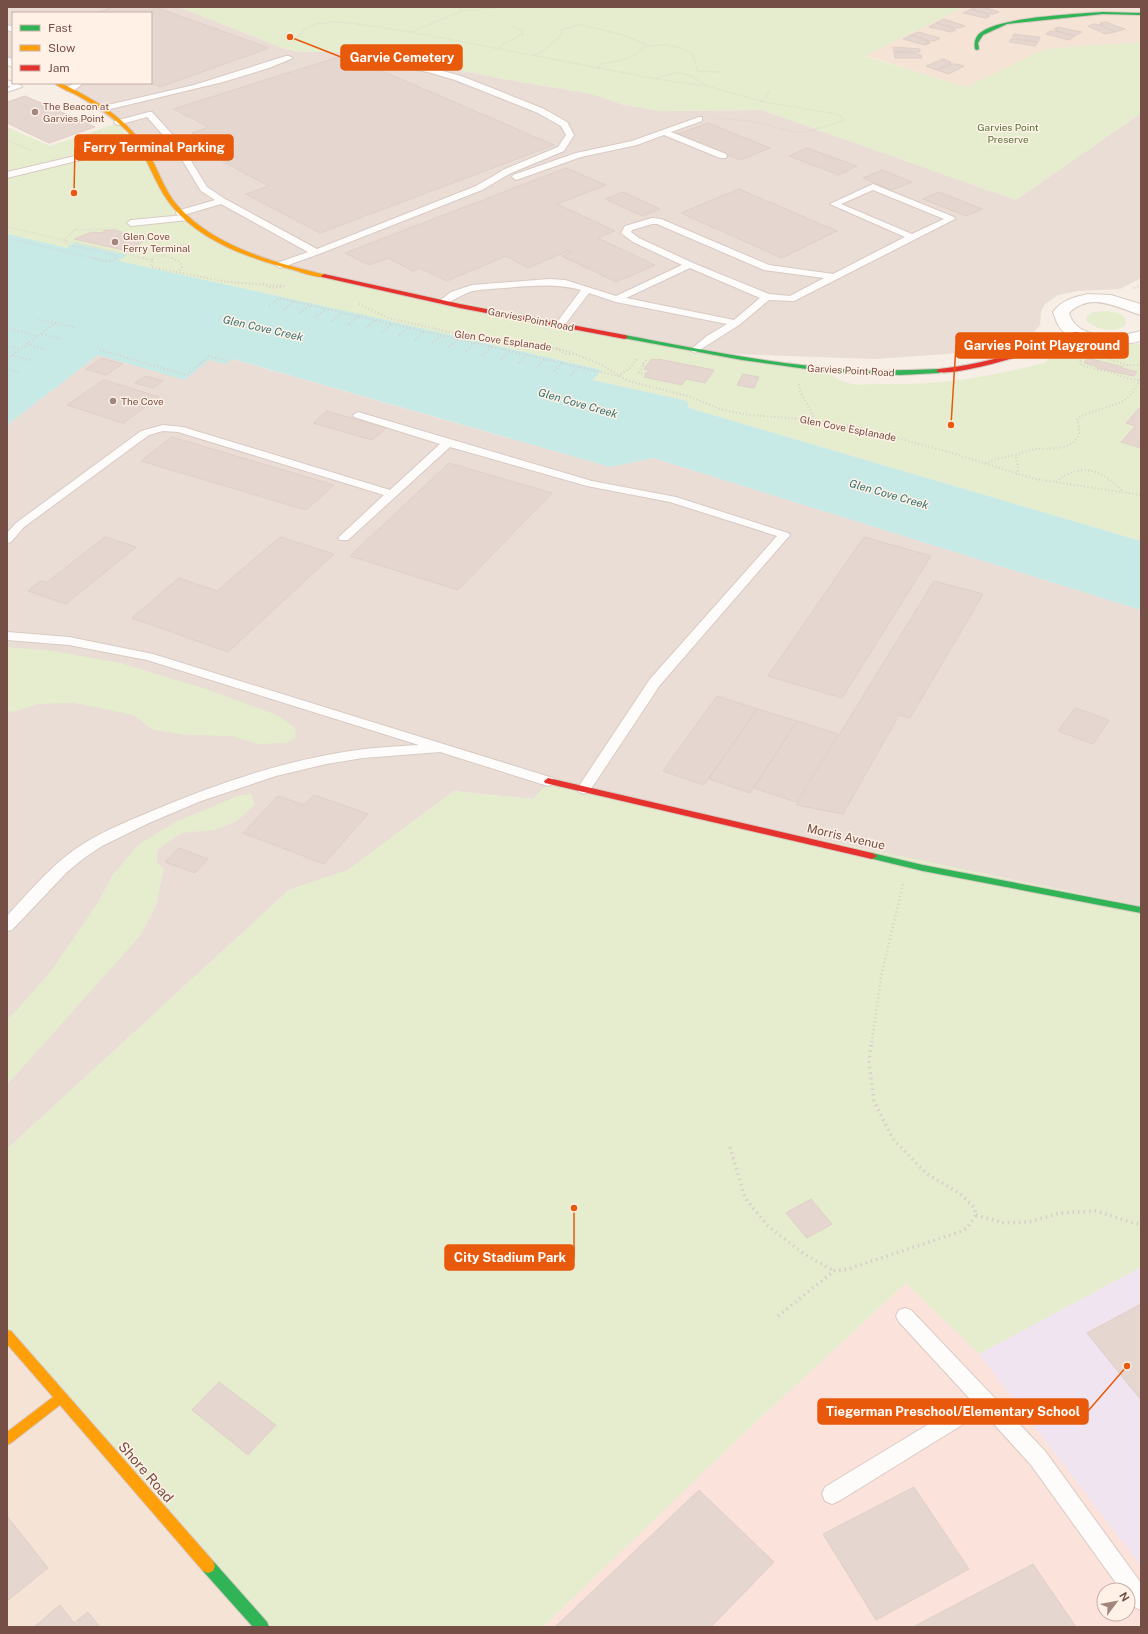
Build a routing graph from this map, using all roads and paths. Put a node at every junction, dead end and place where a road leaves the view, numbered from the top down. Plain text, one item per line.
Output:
1 (459, 7) edge
2 (506, 7) edge
3 (462, 11) junction
4 (1141, 14) edge
5 (511, 26) dead end
6 (411, 32) junction
7 (294, 41) dead end
8 (649, 46) junction
9 (498, 48) junction
10 (977, 49) dead end
11 (533, 55) junction
12 (289, 58) dead end
13 (382, 61) dead end
14 (599, 68) junction
15 (719, 72) dead end
16 (654, 78) junction
17 (7, 82) edge
18 (58, 84) edge
19 (78, 84) edge
20 (707, 86) junction
21 (70, 89) junction
22 (7, 90) edge
23 (769, 92) dead end
24 (761, 101) junction
25 (102, 109) junction
26 (699, 119) joint
27 (118, 123) junction
28 (107, 130) dead end
29 (664, 132) junction
30 (7, 140) edge
31 (86, 140) dead end
32 (139, 143) junction
33 (177, 145) junction
34 (36, 150) dead end
35 (144, 151) junction
36 (723, 156) dead end
37 (7, 175) edge
38 (479, 188) junction
39 (222, 201) junction
40 (183, 216) junction
41 (131, 223) dead end
42 (78, 226) dead end
43 (7, 227) edge
44 (912, 237) junction
45 (7, 238) edge
46 (64, 240) junction
47 (195, 240) dead end
48 (316, 252) junction
49 (162, 256) junction
50 (152, 260) junction
51 (280, 265) junction
52 (690, 265) junction
53 (178, 272) junction
54 (836, 277) junction
55 (289, 287) dead end
56 (587, 289) junction
57 (767, 297) junction
58 (616, 300) junction
59 (294, 301) junction
60 (443, 302) junction
61 (356, 303) dead end
62 (310, 305) junction
63 (1138, 305) edge
64 (269, 306) dead end
65 (284, 309) dead end
66 (326, 309) junction
67 (343, 312) junction
68 (300, 313) dead end
69 (359, 316) junction
70 (315, 317) dead end
71 (35, 319) dead end
72 (375, 320) junction
73 (332, 321) dead end
74 (55, 323) junction
75 (736, 323) junction
76 (350, 324) dead end
77 (392, 324) junction
78 (560, 325) junction
79 (408, 327) junction
80 (76, 328) dead end
81 (366, 328) dead end
82 (11, 329) dead end
83 (425, 331) junction
84 (382, 332) dead end
85 (41, 333) junction
86 (1077, 333) junction
87 (442, 335) junction
88 (38, 336) junction
89 (399, 336) dead end
90 (1141, 336) edge
91 (62, 339) dead end
92 (458, 339) junction
93 (416, 340) dead end
94 (432, 343) dead end
95 (475, 343) junction
96 (26, 344) junction
97 (7, 346) edge
98 (449, 347) dead end
99 (492, 347) junction
100 (20, 349) junction
101 (48, 350) dead end
102 (100, 350) dead end
103 (695, 350) junction
104 (466, 351) dead end
105 (510, 351) junction
106 (12, 355) junction
107 (483, 355) dead end
108 (527, 355) junction
109 (1089, 355) dead end
110 (640, 356) dead end
111 (1106, 358) dead end
112 (7, 359) edge
113 (501, 359) dead end
114 (544, 359) junction
115 (32, 360) dead end
116 (228, 361) dead end
117 (518, 363) dead end
118 (562, 363) junction
119 (1141, 365) edge
120 (643, 366) dead end
121 (579, 367) junction
122 (536, 368) dead end
123 (7, 369) edge
124 (554, 371) dead end
125 (18, 372) dead end
126 (646, 374) dead end
127 (571, 375) dead end
128 (618, 376) junction
129 (1140, 379) edge
130 (798, 382) dead end
131 (358, 415) dead end
132 (815, 420) junction
133 (448, 443) junction
134 (1015, 455) junction
135 (985, 464) junction
136 (1017, 475) junction
137 (1056, 482) junction
138 (1124, 492) junction
139 (392, 494) junction
140 (1141, 495) edge
141 (344, 538) dead end
142 (7, 540) edge
143 (7, 636) edge
144 (443, 749) junction
145 (548, 781) joint
146 (584, 789) junction
147 (908, 864) junction
148 (1141, 910) edge
149 (7, 926) edge
150 (730, 1147) dead end
151 (976, 1215) junction
152 (1141, 1224) edge
153 (834, 1270) junction
154 (778, 1316) dead end
155 (905, 1316) dead end
156 (7, 1335) edge
157 (62, 1397) junction
158 (984, 1401) junction
159 (7, 1439) edge
160 (832, 1494) dead end
161 (1141, 1600) edge
162 (262, 1627) edge

1 - 3 path
2 - 3 path
3 - 6 path
4 - 10 street
5 - 9 path
6 - 7 path
6 - 9 path
8 - 11 path
8 - 14 path
8 - 15 path
9 - 11 path
11 - 14 path
12 - 25 lane
13 - 38 lane
14 - 16 path
16 - 20 path
16 - 20 path
17 - 22 lane
18 - 21 street, Garvies Point Road
19 - 21 lane
20 - 24 path
21 - 25 street, Garvies Point Road
23 - 24 path
24 - 26 path
25 - 27 street, Garvies Point Road
26 - 29 lane
27 - 32 street, Garvies Point Road
27 - 33 lane
28 - 31 path
29 - 36 lane
29 - 38 lane
30 - 34 path
32 - 35 street, Garvies Point Road
32 - 37 lane
33 - 35 lane
33 - 39 lane
35 - 40 street, Garvies Point Road
38 - 48 lane
39 - 40 lane
39 - 48 lane
40 - 41 lane
40 - 51 street, Garvies Point Road
42 - 46 path
43 - 46 path
44 - 44 lane
44 - 54 lane
45 - 46 path
46 - 50 path
47 - 49 path
48 - 51 lane
49 - 50 path
49 - 53 path
50 - 53 path
51 - 60 street, Garvies Point Road
52 - 54 lane
52 - 57 lane
52 - 58 lane
53 - 55 path
54 - 57 lane
56 - 58 lane
56 - 60 lane
56 - 78 lane
57 - 75 lane
58 - 75 lane
59 - 62 path
59 - 64 path
59 - 65 path
60 - 78 street, Garvies Point Road
61 - 128 path, Glen Cove Esplanade
62 - 66 path
62 - 68 path
63 - 86 street
66 - 67 path
66 - 70 path
67 - 69 path
67 - 73 path
69 - 72 path
69 - 76 path
71 - 74 path
72 - 77 path
72 - 81 path
74 - 80 path
74 - 85 path
75 - 103 lane
77 - 79 path
77 - 84 path
78 - 103 street, Garvies Point Road
79 - 83 path
79 - 89 path
82 - 88 path
83 - 87 path
83 - 93 path
85 - 88 path
85 - 91 path
86 - 90 street
86 - 103 street, Garvies Point Road
87 - 92 path
87 - 94 path
88 - 96 path
92 - 95 path
92 - 98 path
95 - 99 path
95 - 104 path
96 - 100 path
96 - 101 path
97 - 100 path
99 - 105 path
99 - 107 path
100 - 106 path
102 - 116 path
105 - 108 path
105 - 113 path
106 - 112 path
106 - 115 path
108 - 114 path
108 - 117 path
109 - 129 path
110 - 128 path
111 - 119 path
114 - 118 path
114 - 122 path
118 - 121 path
118 - 124 path
120 - 126 path
121 - 127 path
121 - 128 path
123 - 125 path
128 - 132 path, Glen Cove Esplanade
129 - 134 path
130 - 132 path
131 - 133 lane
132 - 135 path, Glen Cove Esplanade
133 - 139 lane
133 - 146 lane
134 - 135 path
134 - 136 path
135 - 136 path, Glen Cove Esplanade
136 - 137 path, Glen Cove Esplanade
137 - 138 path, Glen Cove Esplanade
137 - 138 path
138 - 140 path, Glen Cove Esplanade
139 - 141 lane
139 - 142 lane
143 - 144 lane
144 - 145 lane
144 - 149 lane
145 - 146 street, Morris Avenue
146 - 147 street, Morris Avenue
147 - 148 street, Morris Avenue
147 - 151 path
150 - 153 path
151 - 152 path
151 - 153 path
153 - 154 path
155 - 158 lane
156 - 157 street, Shore Road
157 - 159 street
157 - 162 street, Shore Road
158 - 160 lane
158 - 161 lane

